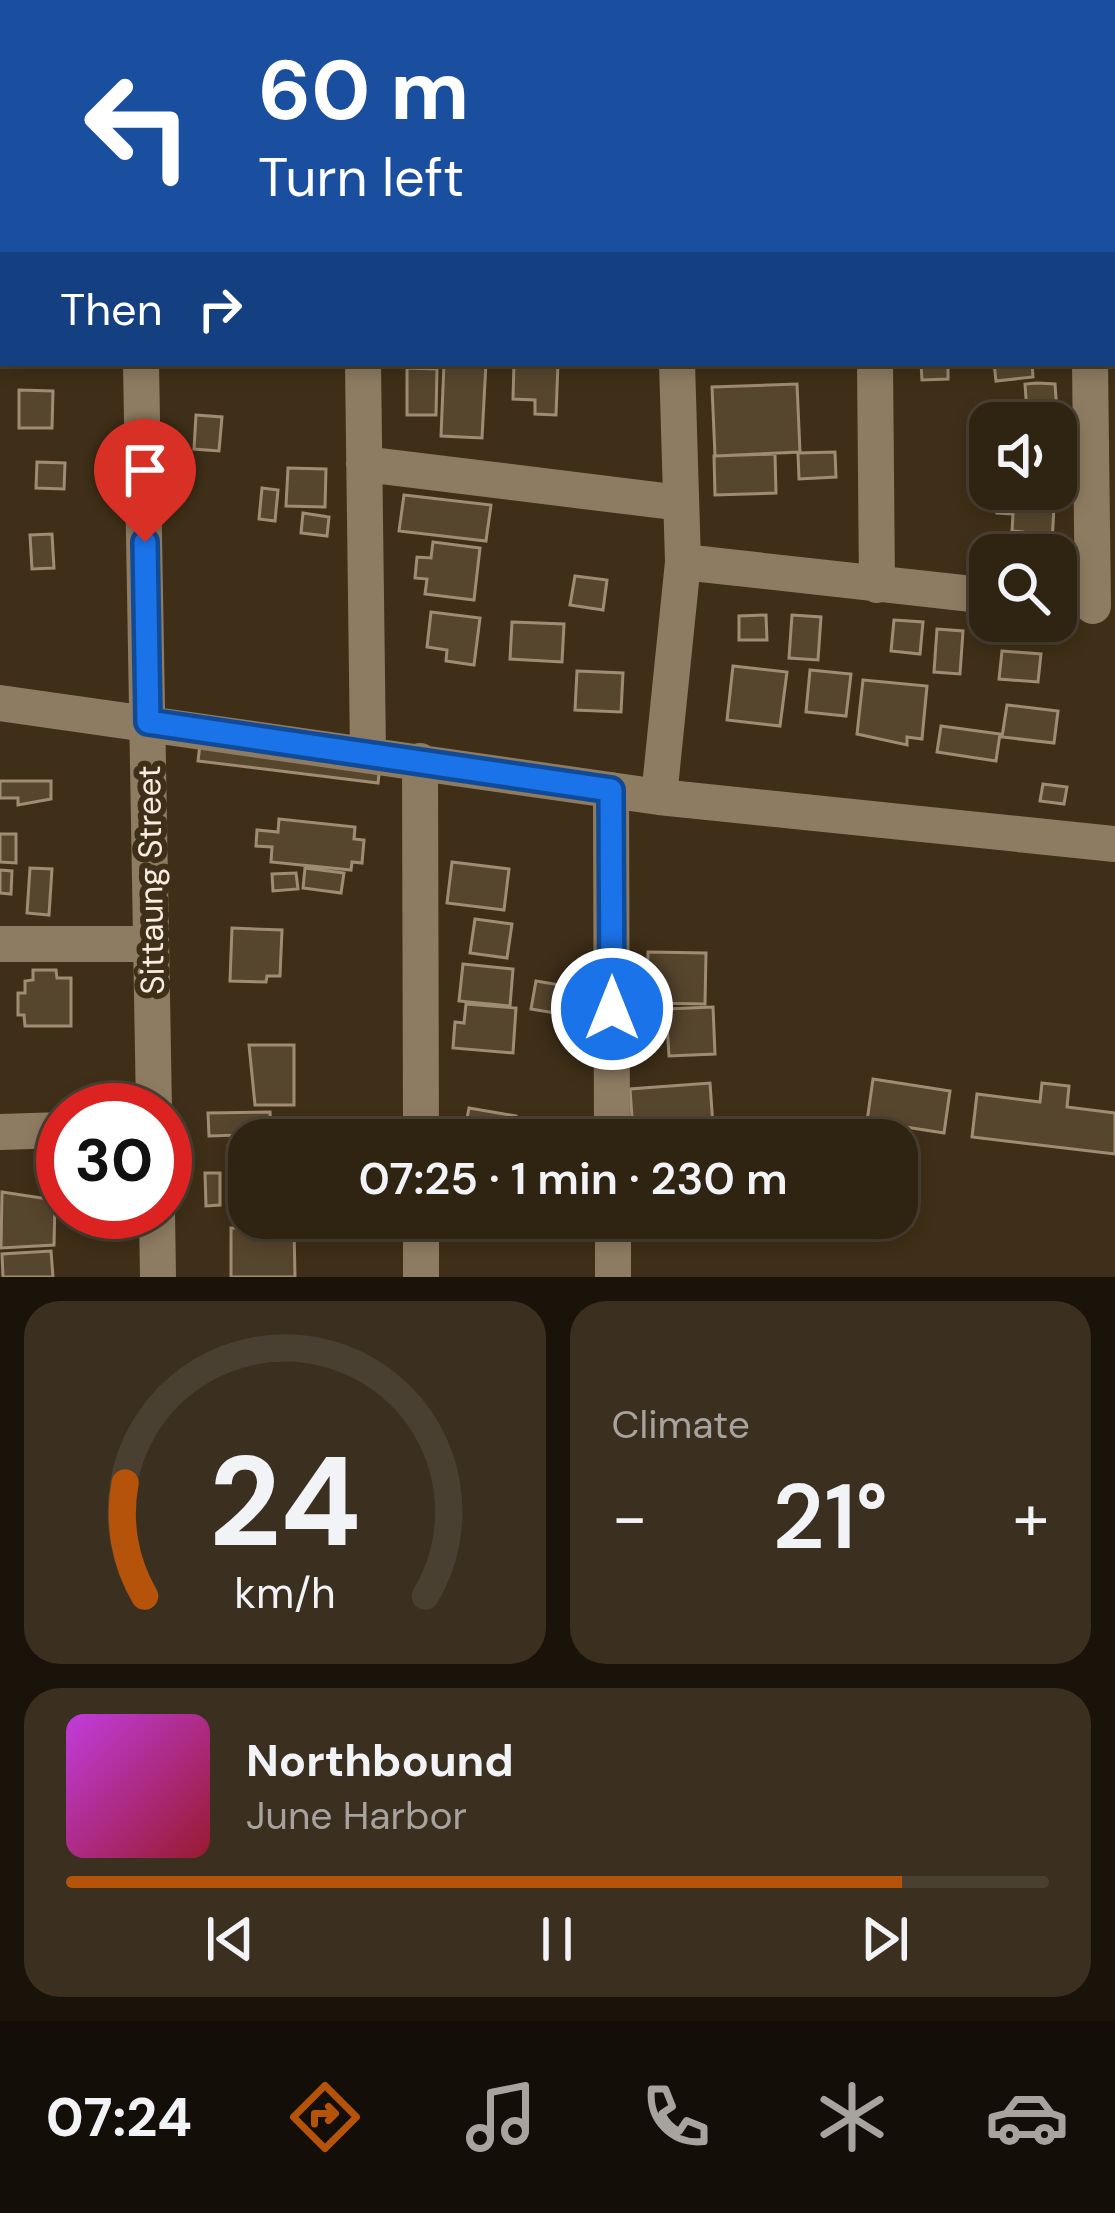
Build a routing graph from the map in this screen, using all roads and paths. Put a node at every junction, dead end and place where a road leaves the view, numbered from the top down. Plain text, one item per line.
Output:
1 (141, 366) edge
2 (363, 366) edge
3 (677, 366) edge
4 (875, 366) edge
5 (1090, 366) edge
6 (364, 464) junction
7 (681, 503) junction
8 (683, 562) junction
9 (877, 585) junction
10 (969, 594) edge
11 (1104, 607) edge
12 (0, 703) edge
13 (148, 722) junction
14 (368, 753) junction
15 (420, 761) junction
16 (611, 790) junction
17 (659, 797) junction
18 (1115, 844) edge
19 (0, 944) edge
20 (151, 944) junction
21 (154, 1083) edge
22 (421, 1119) edge
23 (612, 1119) edge
24 (36, 1131) edge
25 (0, 1132) edge
26 (157, 1239) edge
27 (421, 1239) edge
28 (613, 1239) edge
29 (158, 1277) edge
30 (421, 1277) edge
31 (613, 1277) edge

1 - 13 street, Sittaung Street
2 - 6 street
3 - 7 street
4 - 9 street
5 - 11 street
6 - 7 street
6 - 14 street
7 - 8 street
8 - 9 street
8 - 17 street
9 - 10 street
12 - 13 street
13 - 14 street
13 - 20 street, Sittaung Street
14 - 15 street
15 - 16 street
15 - 22 street
16 - 17 street
16 - 23 street
17 - 18 street
19 - 20 street
20 - 21 street, Sittaung Street
24 - 25 street
26 - 29 street
27 - 30 street
28 - 31 street

